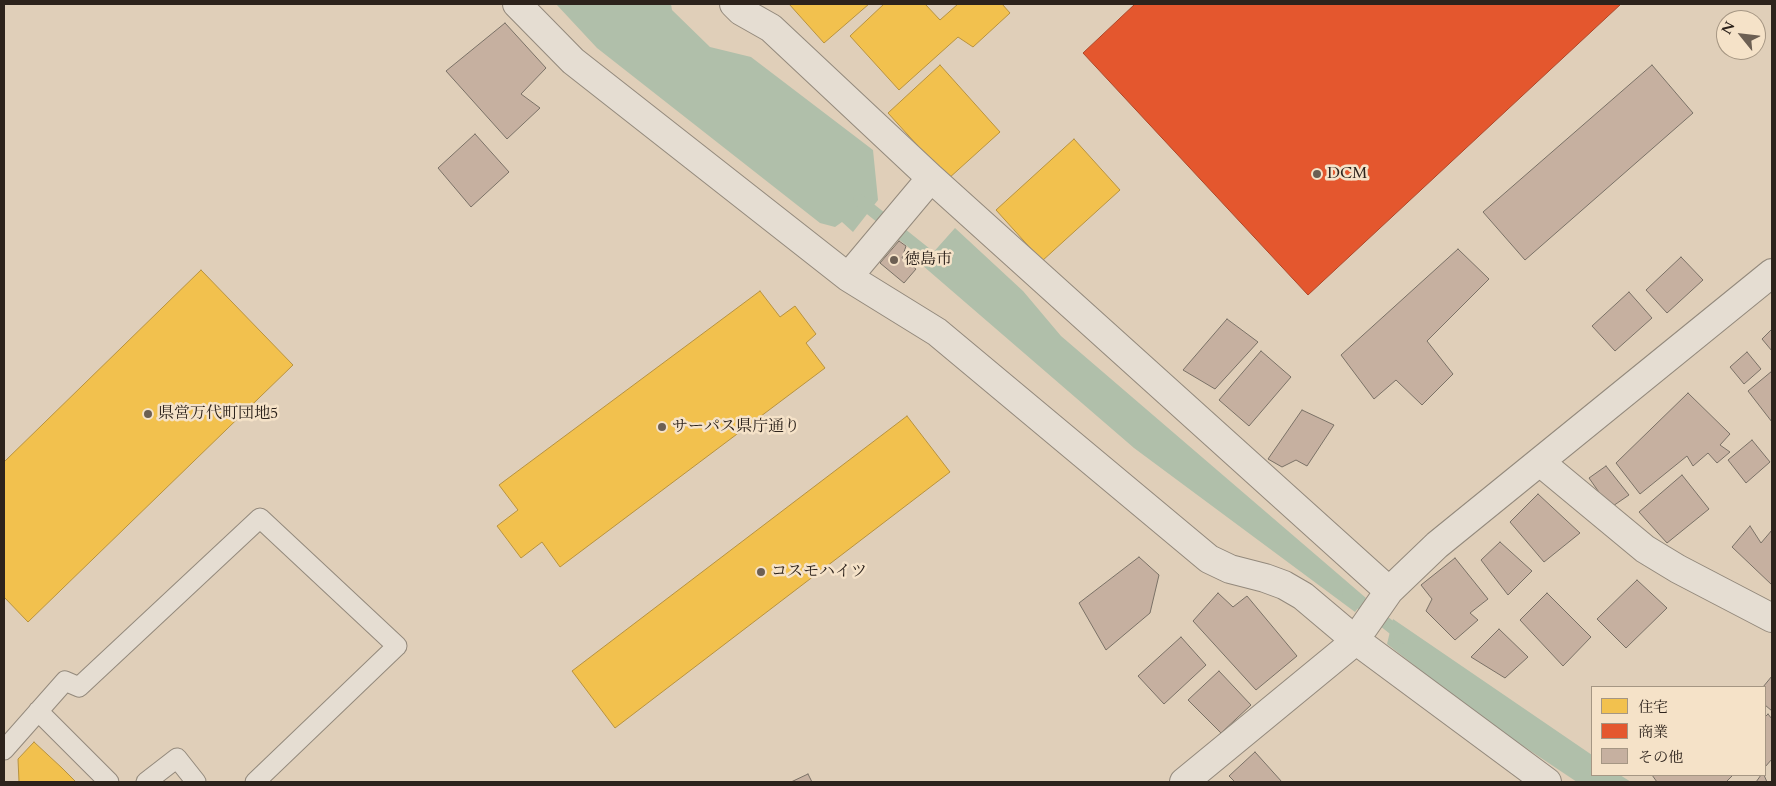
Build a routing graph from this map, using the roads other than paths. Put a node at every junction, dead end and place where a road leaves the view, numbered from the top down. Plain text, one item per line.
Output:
1 (517, 4) edge
2 (734, 4) edge
3 (931, 178) junction
4 (1772, 273) edge
5 (848, 277) junction
6 (1540, 462) junction
7 (1387, 594) junction
8 (1772, 618) edge
9 (1359, 633) junction
10 (38, 711) junction
11 (4, 750) edge
12 (109, 782) edge
13 (146, 782) edge
14 (196, 782) edge
15 (255, 782) edge
16 (1184, 782) edge
17 (1547, 782) edge

1 - 5 street
2 - 3 street
3 - 5 street
3 - 7 street
4 - 6 street
5 - 9 street
6 - 7 street
6 - 8 street
7 - 9 street
9 - 16 street
9 - 17 street
10 - 11 lane
10 - 12 lane
10 - 15 lane
13 - 14 lane

